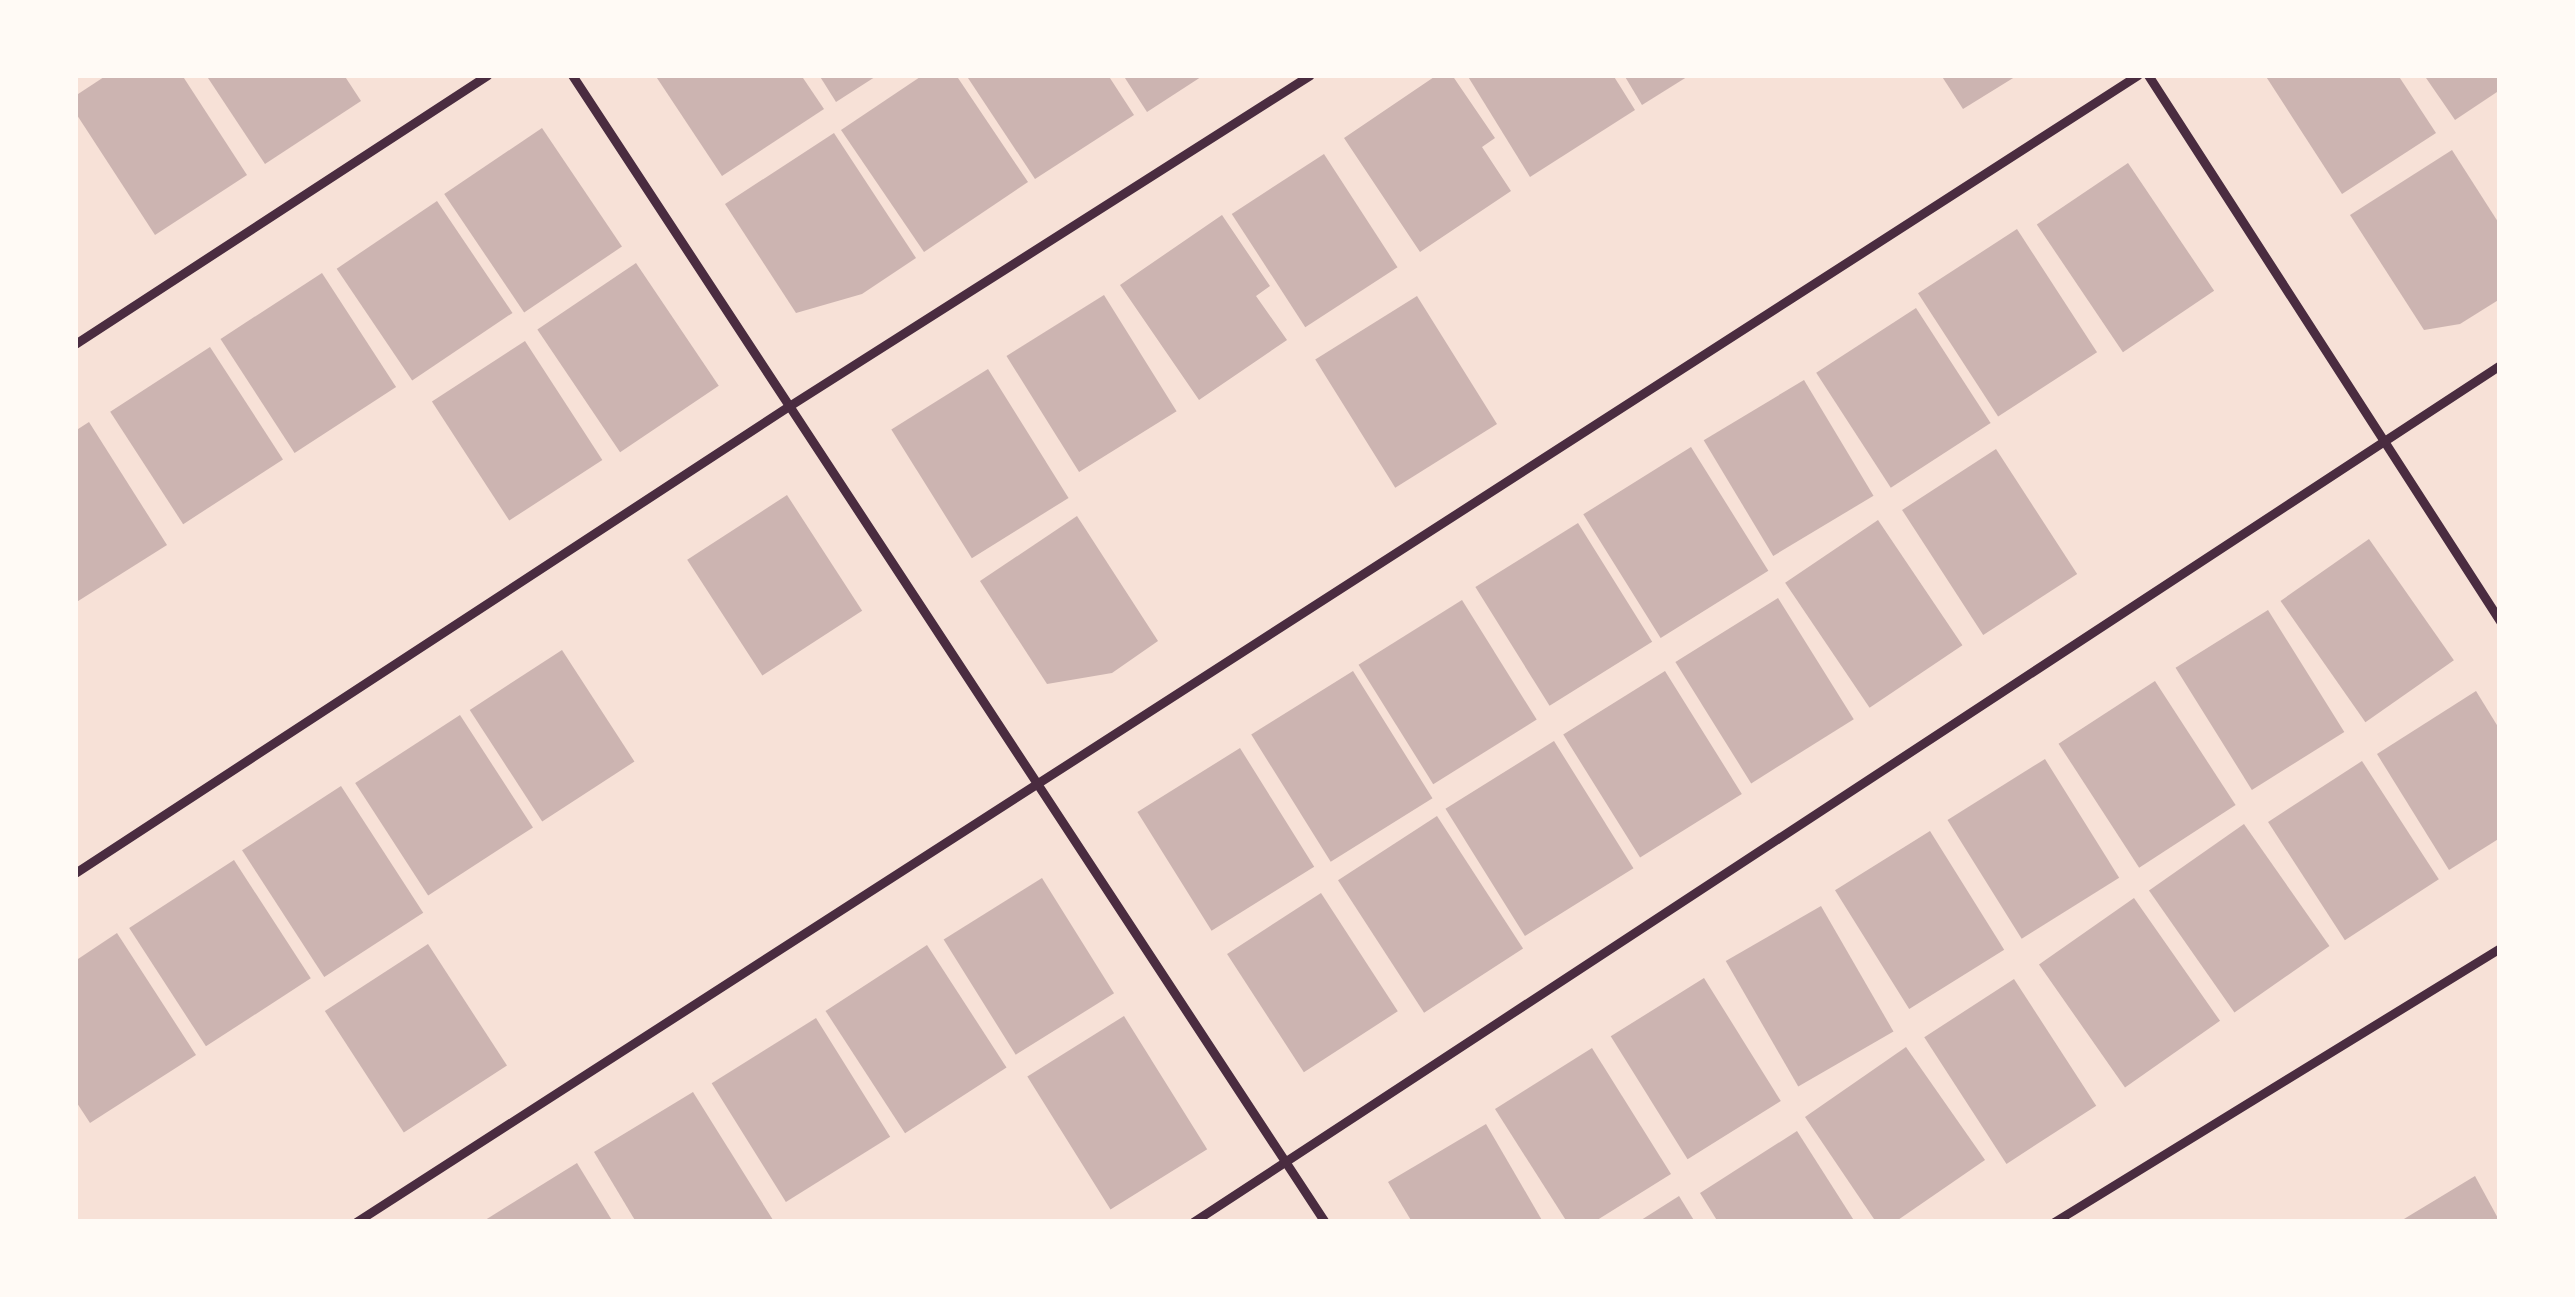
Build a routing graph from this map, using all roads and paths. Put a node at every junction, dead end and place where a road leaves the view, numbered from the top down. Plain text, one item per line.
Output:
1 (487, 75) edge
2 (572, 75) edge
3 (1310, 75) edge
4 (2138, 75) edge
5 (2148, 75) edge
6 (75, 344) edge
7 (2500, 365) edge
8 (789, 406) junction
9 (2383, 440) junction
10 (2500, 621) edge
11 (1035, 782) junction
12 (75, 873) edge
13 (2500, 948) edge
14 (1285, 1162) junction
15 (356, 1222) edge
16 (1192, 1222) edge
17 (1325, 1222) edge
18 (2054, 1222) edge

1 - 6 lane
2 - 8 lane
3 - 8 lane
4 - 11 lane
5 - 9 lane
7 - 9 lane
8 - 11 lane
8 - 12 lane
9 - 10 lane
9 - 14 lane
11 - 14 lane
11 - 15 lane
13 - 18 lane
14 - 16 lane
14 - 17 lane

